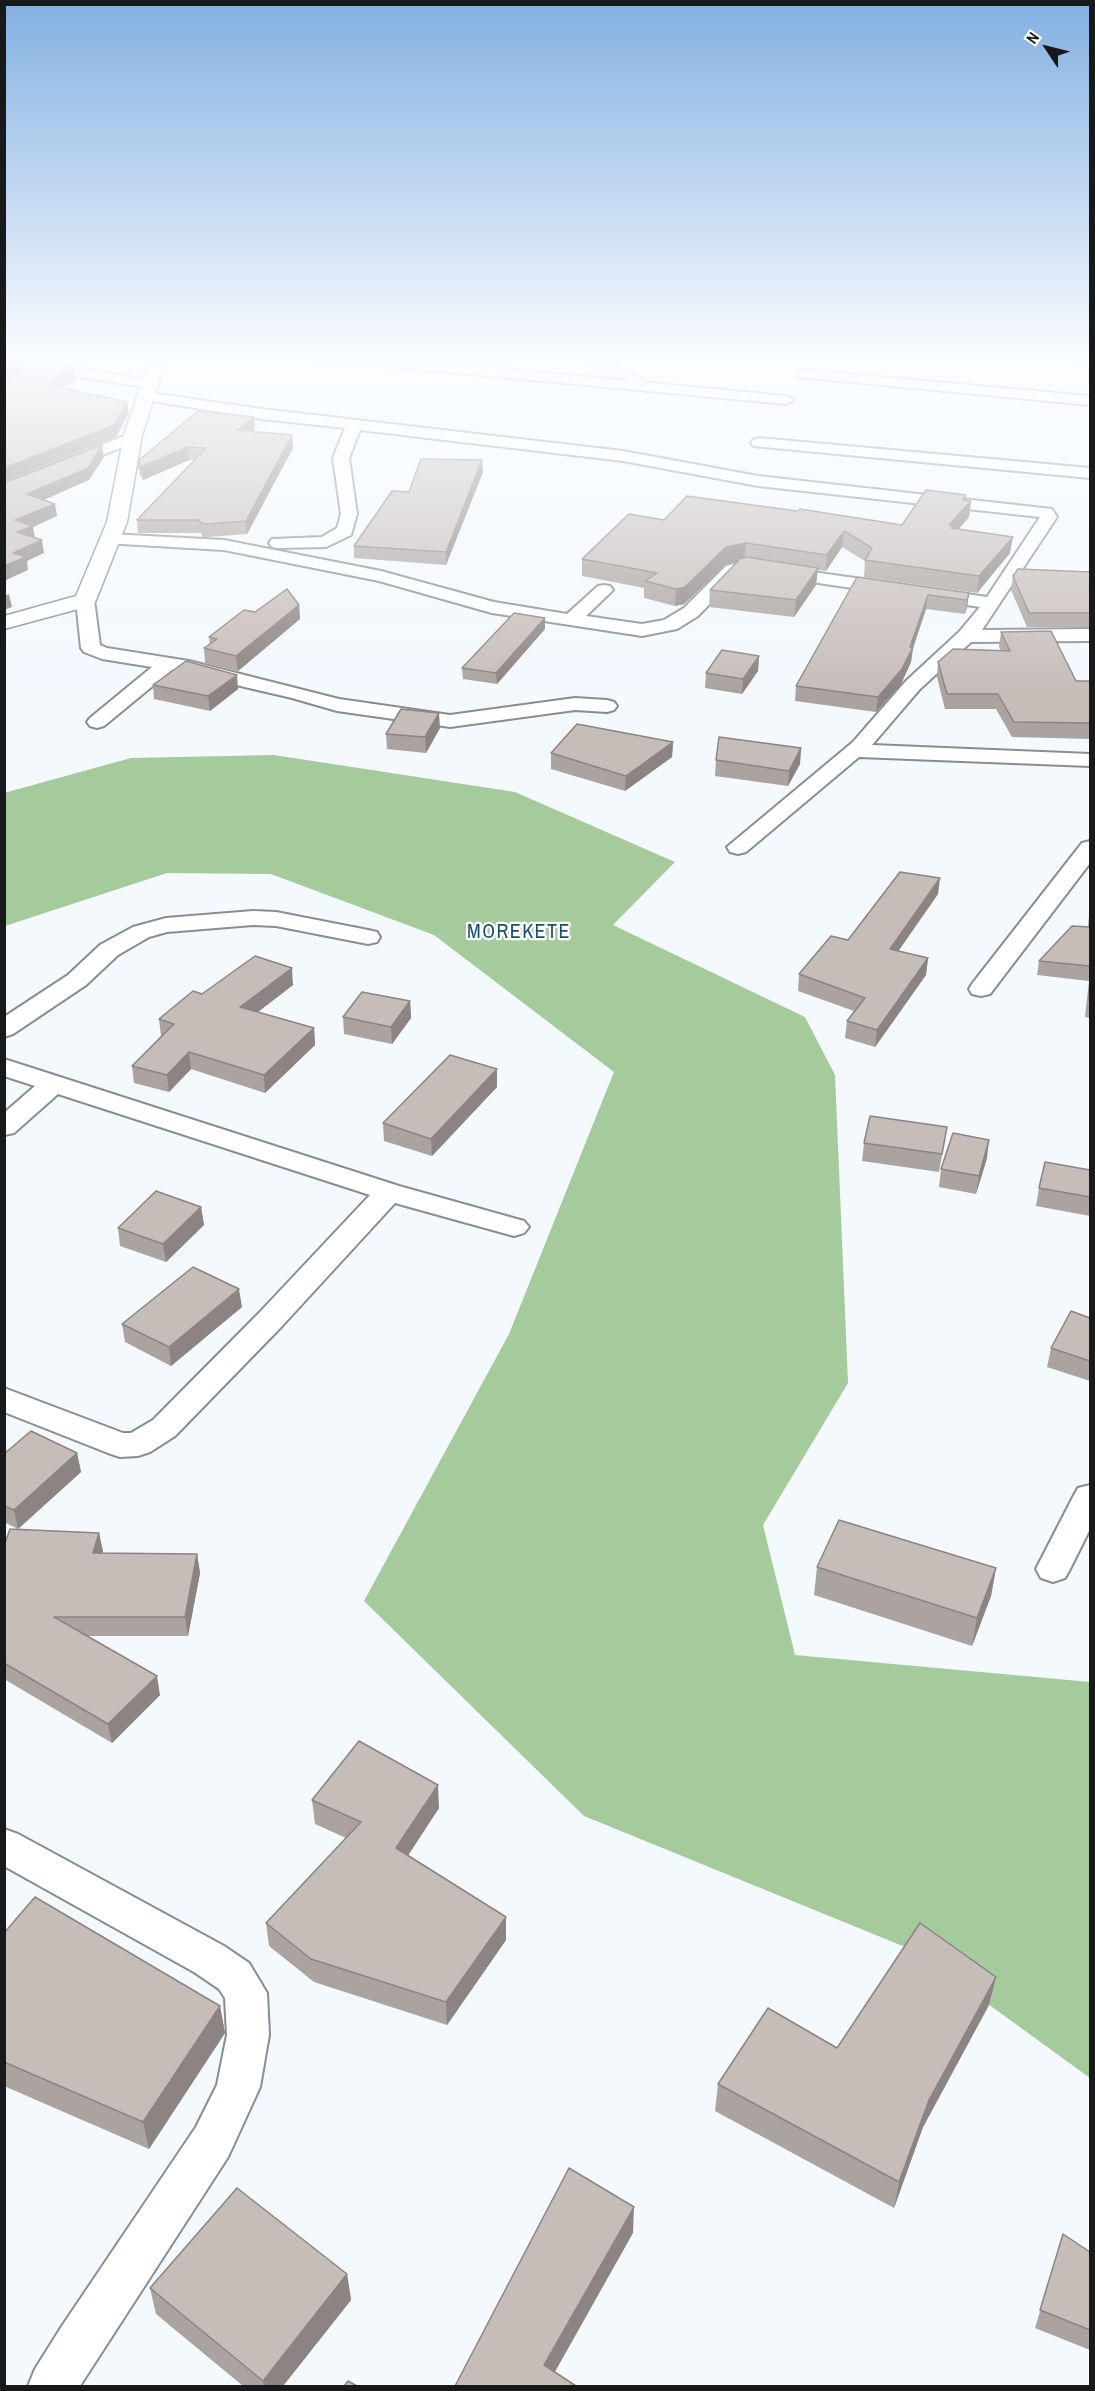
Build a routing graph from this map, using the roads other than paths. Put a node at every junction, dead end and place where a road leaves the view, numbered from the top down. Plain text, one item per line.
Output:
1 (58, 468) edge
2 (127, 468) edge
3 (343, 468) edge
4 (686, 468) edge
5 (1026, 468) edge
6 (1090, 472) edge
7 (4, 489) edge
8 (110, 539) junction
9 (224, 545) junction
10 (604, 590) dead end
11 (85, 600) junction
12 (991, 603) junction
13 (571, 620) junction
14 (4, 623) edge
15 (1090, 635) edge
16 (966, 636) junction
17 (168, 664) junction
18 (607, 706) dead end
19 (97, 722) dead end
20 (854, 751) junction
21 (1090, 760) edge
22 (738, 847) dead end
23 (1090, 848) edge
24 (368, 937) dead end
25 (981, 989) dead end
26 (4, 1029) edge
27 (4, 1067) edge
28 (54, 1084) junction
29 (4, 1127) edge
30 (389, 1192) junction
31 (514, 1227) dead end
32 (4, 1398) edge
33 (1090, 1497) edge
34 (1053, 1569) dead end
35 (4, 1846) edge
36 (52, 2386) edge

1 - 7 street
2 - 8 street
3 - 9 street
4 - 12 street
5 - 6 street
8 - 9 street
8 - 11 street
9 - 13 street
10 - 13 street
11 - 14 street
11 - 17 street
12 - 13 street
12 - 16 street
15 - 16 street
16 - 20 street
17 - 18 street
17 - 19 street
20 - 21 street
20 - 22 street
23 - 25 street
24 - 26 street
27 - 28 street
28 - 29 street
28 - 30 street
30 - 31 street
30 - 32 street
33 - 34 street
35 - 36 street

